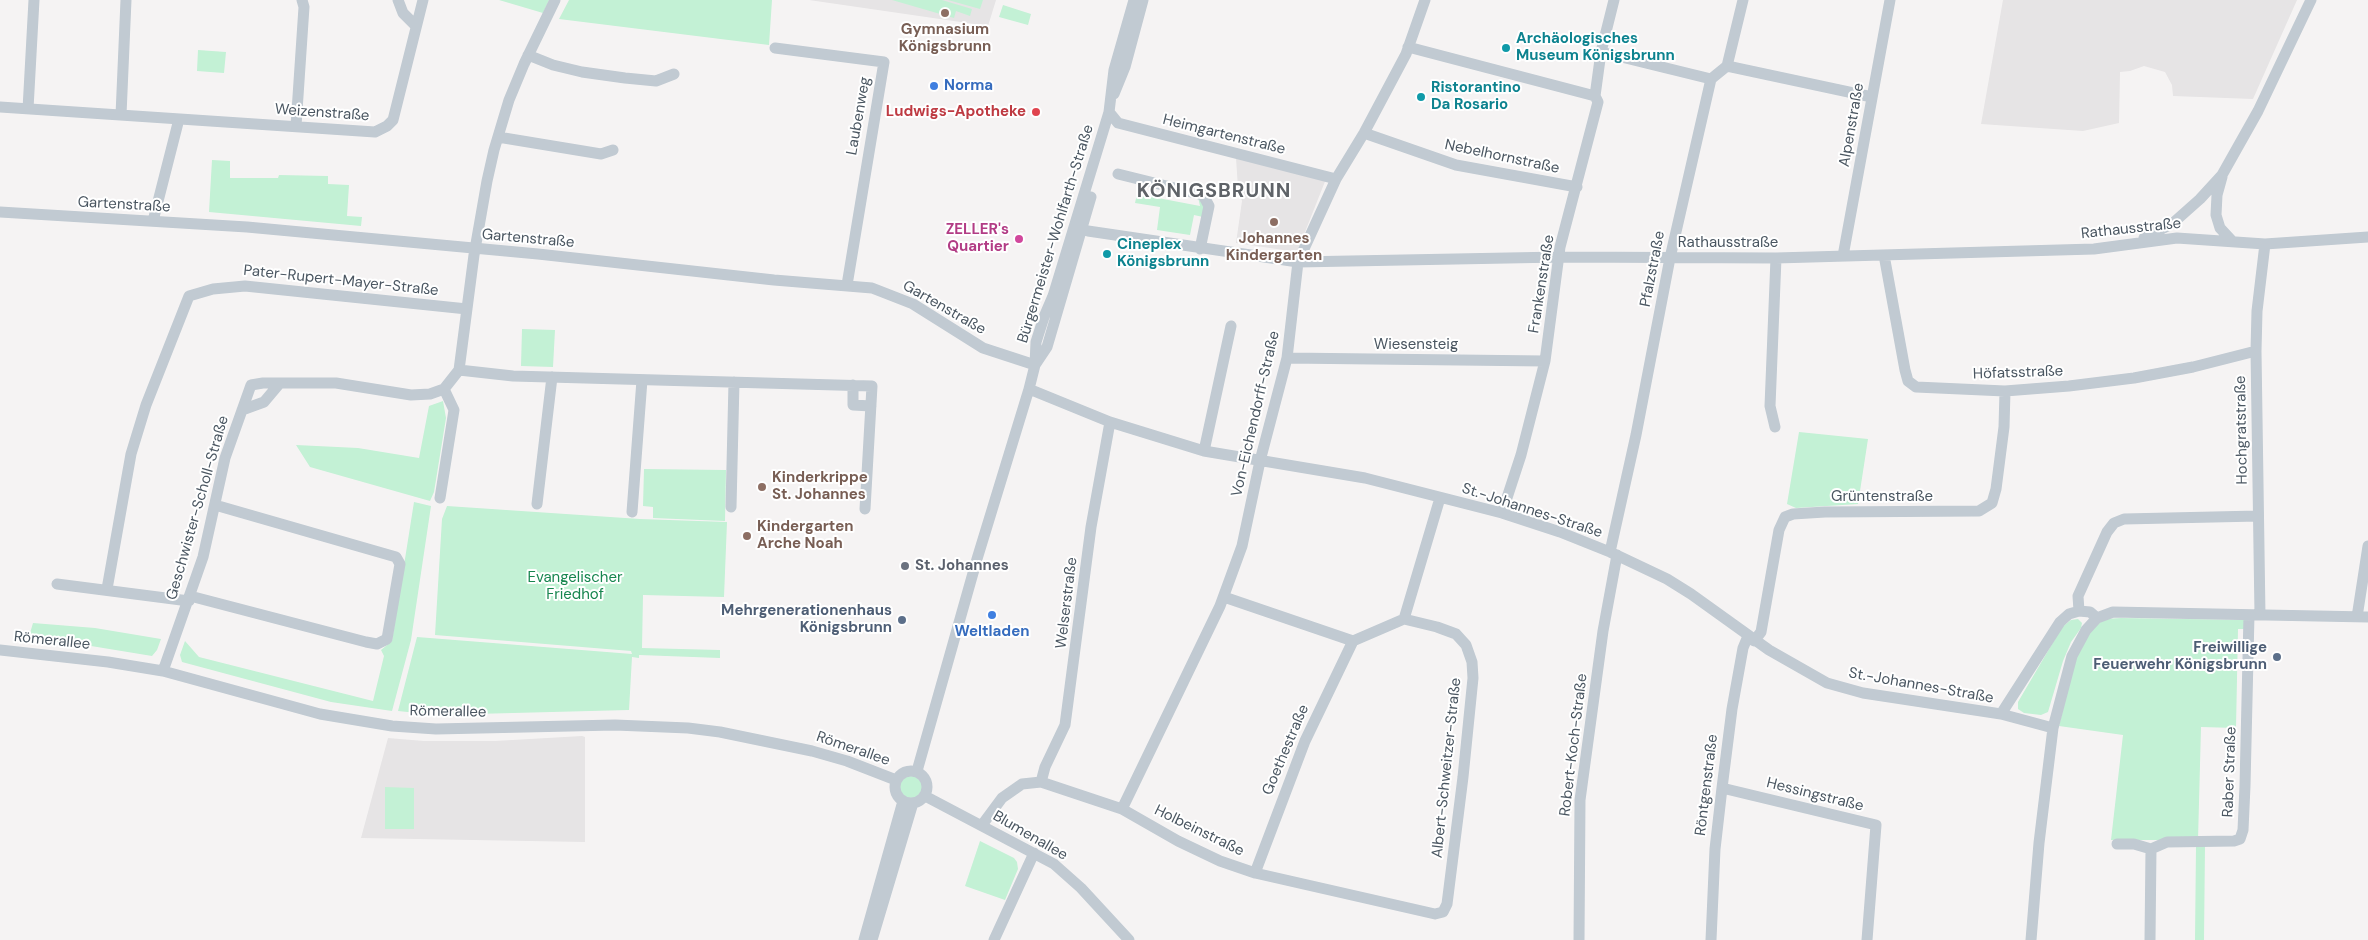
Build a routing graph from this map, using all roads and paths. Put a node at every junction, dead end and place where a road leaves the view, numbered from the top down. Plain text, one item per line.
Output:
1 (34, 0) edge
2 (126, 0) edge
3 (302, 0) edge
4 (398, 0) edge
5 (423, 0) edge
6 (555, 0) edge
7 (1134, 0) edge
8 (1143, 0) edge
9 (1425, 0) edge
10 (1614, 0) edge
11 (1743, 0) edge
12 (1890, 0) edge
13 (2311, 0) edge
14 (416, 26) junction
15 (1408, 46) junction
16 (775, 48) dead end
17 (1600, 52) junction
18 (528, 55) junction
19 (1727, 66) junction
20 (674, 74) dead end
21 (1711, 79) junction
22 (1595, 96) junction
23 (1872, 97) junction
24 (1112, 98) junction
25 (0, 107) edge
26 (28, 109) junction
27 (1109, 112) junction
28 (121, 115) junction
29 (179, 119) junction
30 (296, 126) junction
31 (1364, 133) junction
32 (498, 137) junction
33 (613, 150) dead end
34 (1118, 174) dead end
35 (2222, 175) junction
36 (1336, 178) junction
37 (1577, 187) junction
38 (0, 212) edge
39 (153, 221) junction
40 (1088, 231) dead end
41 (2368, 238) edge
42 (2137, 242) junction
43 (2233, 242) junction
44 (2265, 244) junction
45 (476, 249) junction
46 (1200, 249) junction
47 (1884, 255) junction
48 (1843, 256) junction
49 (1560, 257) junction
50 (1670, 258) junction
51 (1776, 258) junction
52 (1298, 262) junction
53 (846, 285) junction
54 (467, 308) junction
55 (1232, 326) dead end
56 (1040, 330) junction
57 (1051, 333) junction
58 (2256, 351) junction
59 (1287, 358) junction
60 (1545, 361) junction
61 (1035, 365) junction
62 (459, 370) junction
63 (552, 377) junction
64 (642, 380) junction
65 (734, 382) junction
66 (280, 383) junction
67 (853, 385) junction
68 (1029, 389) junction
69 (444, 390) junction
70 (2005, 391) junction
71 (871, 406) junction
72 (242, 410) junction
73 (1110, 422) junction
74 (1775, 428) dead end
75 (1204, 451) junction
76 (1260, 461) junction
77 (440, 498) dead end
78 (1440, 498) junction
79 (537, 504) dead end
80 (215, 505) junction
81 (731, 507) dead end
82 (865, 509) dead end
83 (632, 512) dead end
84 (1502, 513) junction
85 (2258, 516) junction
86 (2368, 546) edge
87 (1613, 554) junction
88 (57, 584) dead end
89 (107, 589) junction
90 (1224, 598) junction
91 (189, 599) junction
92 (2079, 611) junction
93 (2255, 615) junction
94 (2362, 617) edge
95 (2097, 618) junction
96 (1404, 619) junction
97 (1751, 638) junction
98 (1353, 641) junction
99 (0, 650) edge
100 (163, 672) junction
101 (2001, 714) junction
102 (2053, 728) junction
103 (917, 771) junction
104 (896, 780) junction
105 (1041, 782) junction
106 (1722, 788) junction
107 (925, 796) junction
108 (908, 802) junction
109 (1122, 809) junction
110 (982, 825) junction
111 (2117, 844) dead end
112 (2151, 849) junction
113 (1034, 853) junction
114 (1255, 873) junction
115 (1447, 904) joint
116 (864, 940) edge
117 (872, 940) edge
118 (994, 940) edge
119 (1129, 940) edge
120 (1579, 940) edge
121 (1711, 940) edge
122 (1867, 940) edge
123 (2031, 940) edge
124 (2150, 940) edge

1 - 26 street
2 - 28 street
3 - 30 street
4 - 14 street
5 - 14 street, Weizenstraße
6 - 18 street
7 - 24 street, Bürgermeister-Wohlfarth-Straße
8 - 24 street, Bürgermeister-Wohlfarth-Straße
9 - 15 street, Von-Eichendorff-Straße
10 - 17 street, Frankenstraße
11 - 19 street
12 - 23 street, Alpenstraße
13 - 35 street
14 - 30 street, Weizenstraße
15 - 22 street
15 - 31 street, Von-Eichendorff-Straße
16 - 53 street, Laubenweg
17 - 21 street
17 - 22 street, Frankenstraße
18 - 20 street
18 - 32 street
19 - 21 street
19 - 23 street
21 - 50 street, Pfalzstraße
22 - 37 street, Frankenstraße
23 - 48 street, Alpenstraße
24 - 27 street, Bürgermeister-Wohlfarth-Straße
25 - 26 street, Weizenstraße
26 - 28 street, Weizenstraße
27 - 36 street, Heimgartenstraße
27 - 56 street, Bürgermeister-Wohlfarth-Straße
27 - 57 street, Bürgermeister-Wohlfarth-Straße
28 - 29 street, Weizenstraße
29 - 30 street, Weizenstraße
29 - 39 street
31 - 36 street, Von-Eichendorff-Straße
31 - 37 street, Nebelhornstraße
32 - 33 street
32 - 45 street
34 - 46 street
35 - 42 street
35 - 43 street
36 - 52 street, Von-Eichendorff-Straße
37 - 49 street, Frankenstraße
38 - 39 street, Gartenstraße
39 - 45 street, Gartenstraße
40 - 46 street, Rathausstraße
41 - 44 street, Rathausstraße
42 - 43 street, Rathausstraße
42 - 47 street, Rathausstraße
43 - 44 street, Rathausstraße
44 - 58 street, Hochgratstraße
45 - 53 street, Gartenstraße
45 - 54 street
46 - 52 street, Rathausstraße
47 - 48 street, Rathausstraße
47 - 70 street, Höfatsstraße
48 - 51 street, Rathausstraße
49 - 50 street, Rathausstraße
49 - 52 street, Rathausstraße
49 - 60 street, Frankenstraße
50 - 51 street, Rathausstraße
50 - 87 street, Pfalzstraße
51 - 74 street
52 - 59 street, Von-Eichendorff-Straße
53 - 61 street, Gartenstraße
54 - 62 street
54 - 89 street, Pater-Rupert-Mayer-Straße
55 - 75 street
56 - 57 street
56 - 61 street, Bürgermeister-Wohlfarth-Straße
57 - 61 street, Bürgermeister-Wohlfarth-Straße
58 - 70 street, Höfatsstraße
58 - 85 street, Hochgratstraße
59 - 60 street, Wiesensteig
59 - 76 street, Von-Eichendorff-Straße
60 - 84 street, Frankenstraße
61 - 68 street, Bürgermeister-Wohlfarth-Straße
62 - 63 street
62 - 69 street
63 - 64 street
63 - 79 street
64 - 65 street
64 - 83 street
65 - 67 street
65 - 81 street
66 - 69 street, Geschwister-Scholl-Straße
66 - 72 street, Geschwister-Scholl-Straße
66 - 72 street, Geschwister-Scholl-Straße
67 - 71 street
67 - 71 street
68 - 73 street, St.-Johannes-Straße
68 - 103 street, Bürgermeister-Wohlfarth-Straße
69 - 77 street
70 - 97 street, Grüntenstraße
71 - 82 street
72 - 80 street, Geschwister-Scholl-Straße
73 - 75 street, St.-Johannes-Straße
73 - 105 street, Welserstraße
75 - 76 street, St.-Johannes-Straße
76 - 78 street, St.-Johannes-Straße
76 - 90 street, Von-Eichendorff-Straße
78 - 84 street, St.-Johannes-Straße
78 - 96 street
80 - 91 street, Geschwister-Scholl-Straße
80 - 91 street
84 - 87 street, St.-Johannes-Straße
85 - 92 street
85 - 93 street, Hochgratstraße
86 - 94 street
87 - 97 street, St.-Johannes-Straße
87 - 120 street, Robert-Koch-Straße
88 - 89 street
89 - 91 street
90 - 98 street
90 - 109 street, Von-Eichendorff-Straße
91 - 100 street, Geschwister-Scholl-Straße
92 - 95 street
92 - 101 street, St.-Johannes-Straße
93 - 94 street
93 - 95 street
93 - 112 street, Raber Straße
95 - 102 street
96 - 98 street
96 - 115 street, Albert-Schweitzer-Straße
97 - 101 street, St.-Johannes-Straße
97 - 106 street, Röntgenstraße
98 - 114 street, Goethestraße
99 - 100 street, Römerallee
100 - 104 street, Römerallee
101 - 102 street, St.-Johannes-Straße
102 - 123 street
103 - 104 street
103 - 107 street
104 - 108 street
105 - 109 street, Holbeinstraße
105 - 110 street
106 - 121 street, Röntgenstraße
106 - 122 street, Hessingstraße
107 - 108 street
107 - 110 street, Blumenallee
108 - 116 street
108 - 117 street
109 - 114 street, Holbeinstraße
110 - 113 street, Blumenallee
111 - 112 street, Raber Straße
112 - 124 street
113 - 118 street
113 - 119 street, Blumenallee
114 - 115 street, Holbeinstraße

